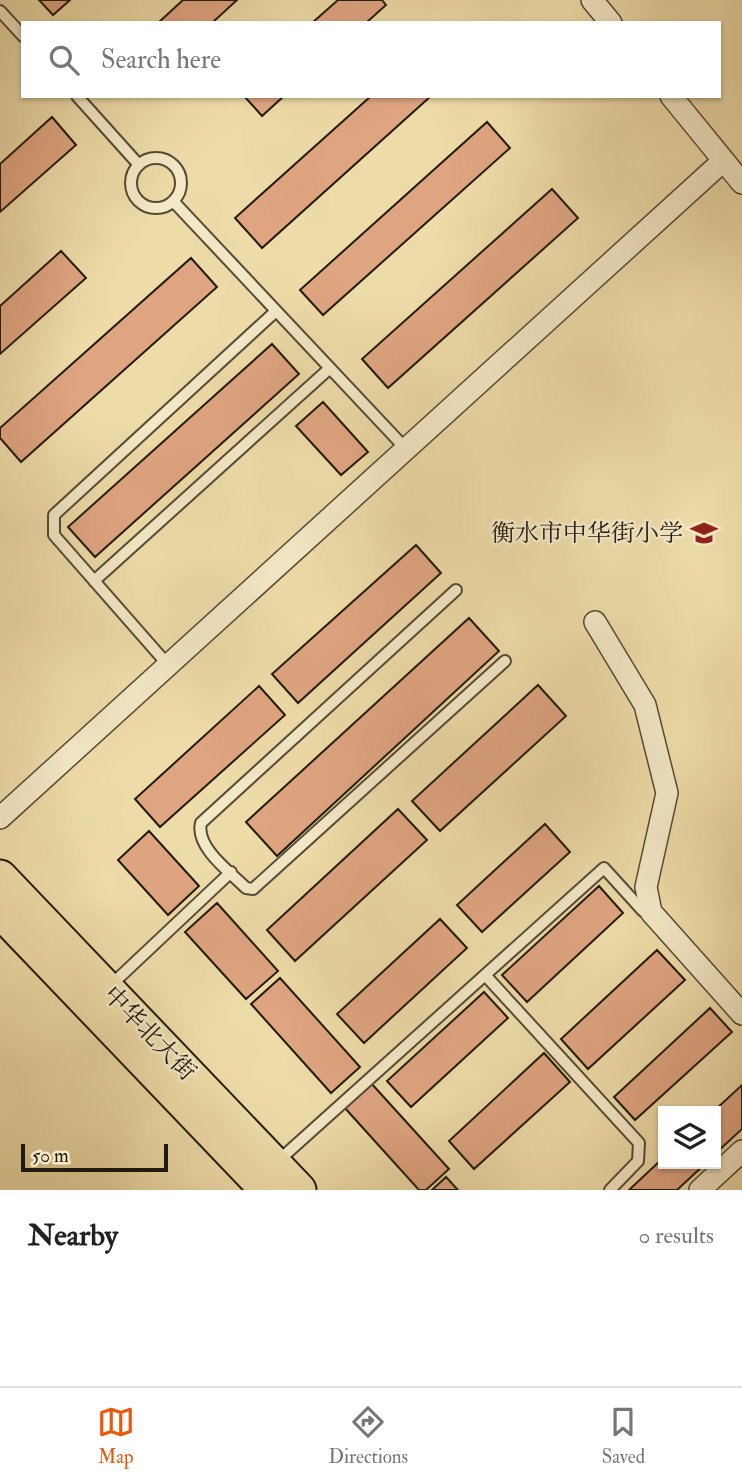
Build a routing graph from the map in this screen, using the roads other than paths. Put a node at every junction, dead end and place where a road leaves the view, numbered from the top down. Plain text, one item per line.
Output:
1 (592, 0) edge
2 (0, 11) edge
3 (609, 21) edge
4 (21, 34) edge
5 (79, 98) edge
6 (673, 98) edge
7 (723, 161) junction
8 (139, 166) junction
9 (742, 183) edge
10 (173, 201) junction
11 (276, 311) junction
12 (330, 368) junction
13 (406, 449) junction
14 (94, 581) junction
15 (456, 590) dead end
16 (595, 622) dead end
17 (505, 660) dead end
18 (168, 665) junction
19 (0, 818) edge
20 (231, 872) junction
21 (0, 877) edge
22 (0, 911) edge
23 (651, 912) junction
24 (485, 975) junction
25 (107, 988) junction
26 (742, 1013) edge
27 (742, 1151) edge
28 (271, 1177) edge
29 (299, 1190) edge
30 (610, 1190) edge
31 (700, 1190) edge

1 - 3 street
2 - 4 lane
5 - 8 lane
6 - 7 street
7 - 9 street
7 - 13 street
8 - 10 lane
8 - 10 lane
10 - 11 lane
11 - 12 lane
11 - 14 lane
12 - 13 lane
12 - 14 lane
13 - 18 street
14 - 18 lane
15 - 20 lane
16 - 23 street
17 - 20 lane
18 - 19 street
20 - 25 lane
21 - 25 main road, 中华北大街
22 - 28 main road, 中华北大街
23 - 24 lane
23 - 26 street
24 - 28 lane
24 - 30 lane
25 - 28 main road, 中华北大街
27 - 31 street
28 - 29 main road, 中华北大街

